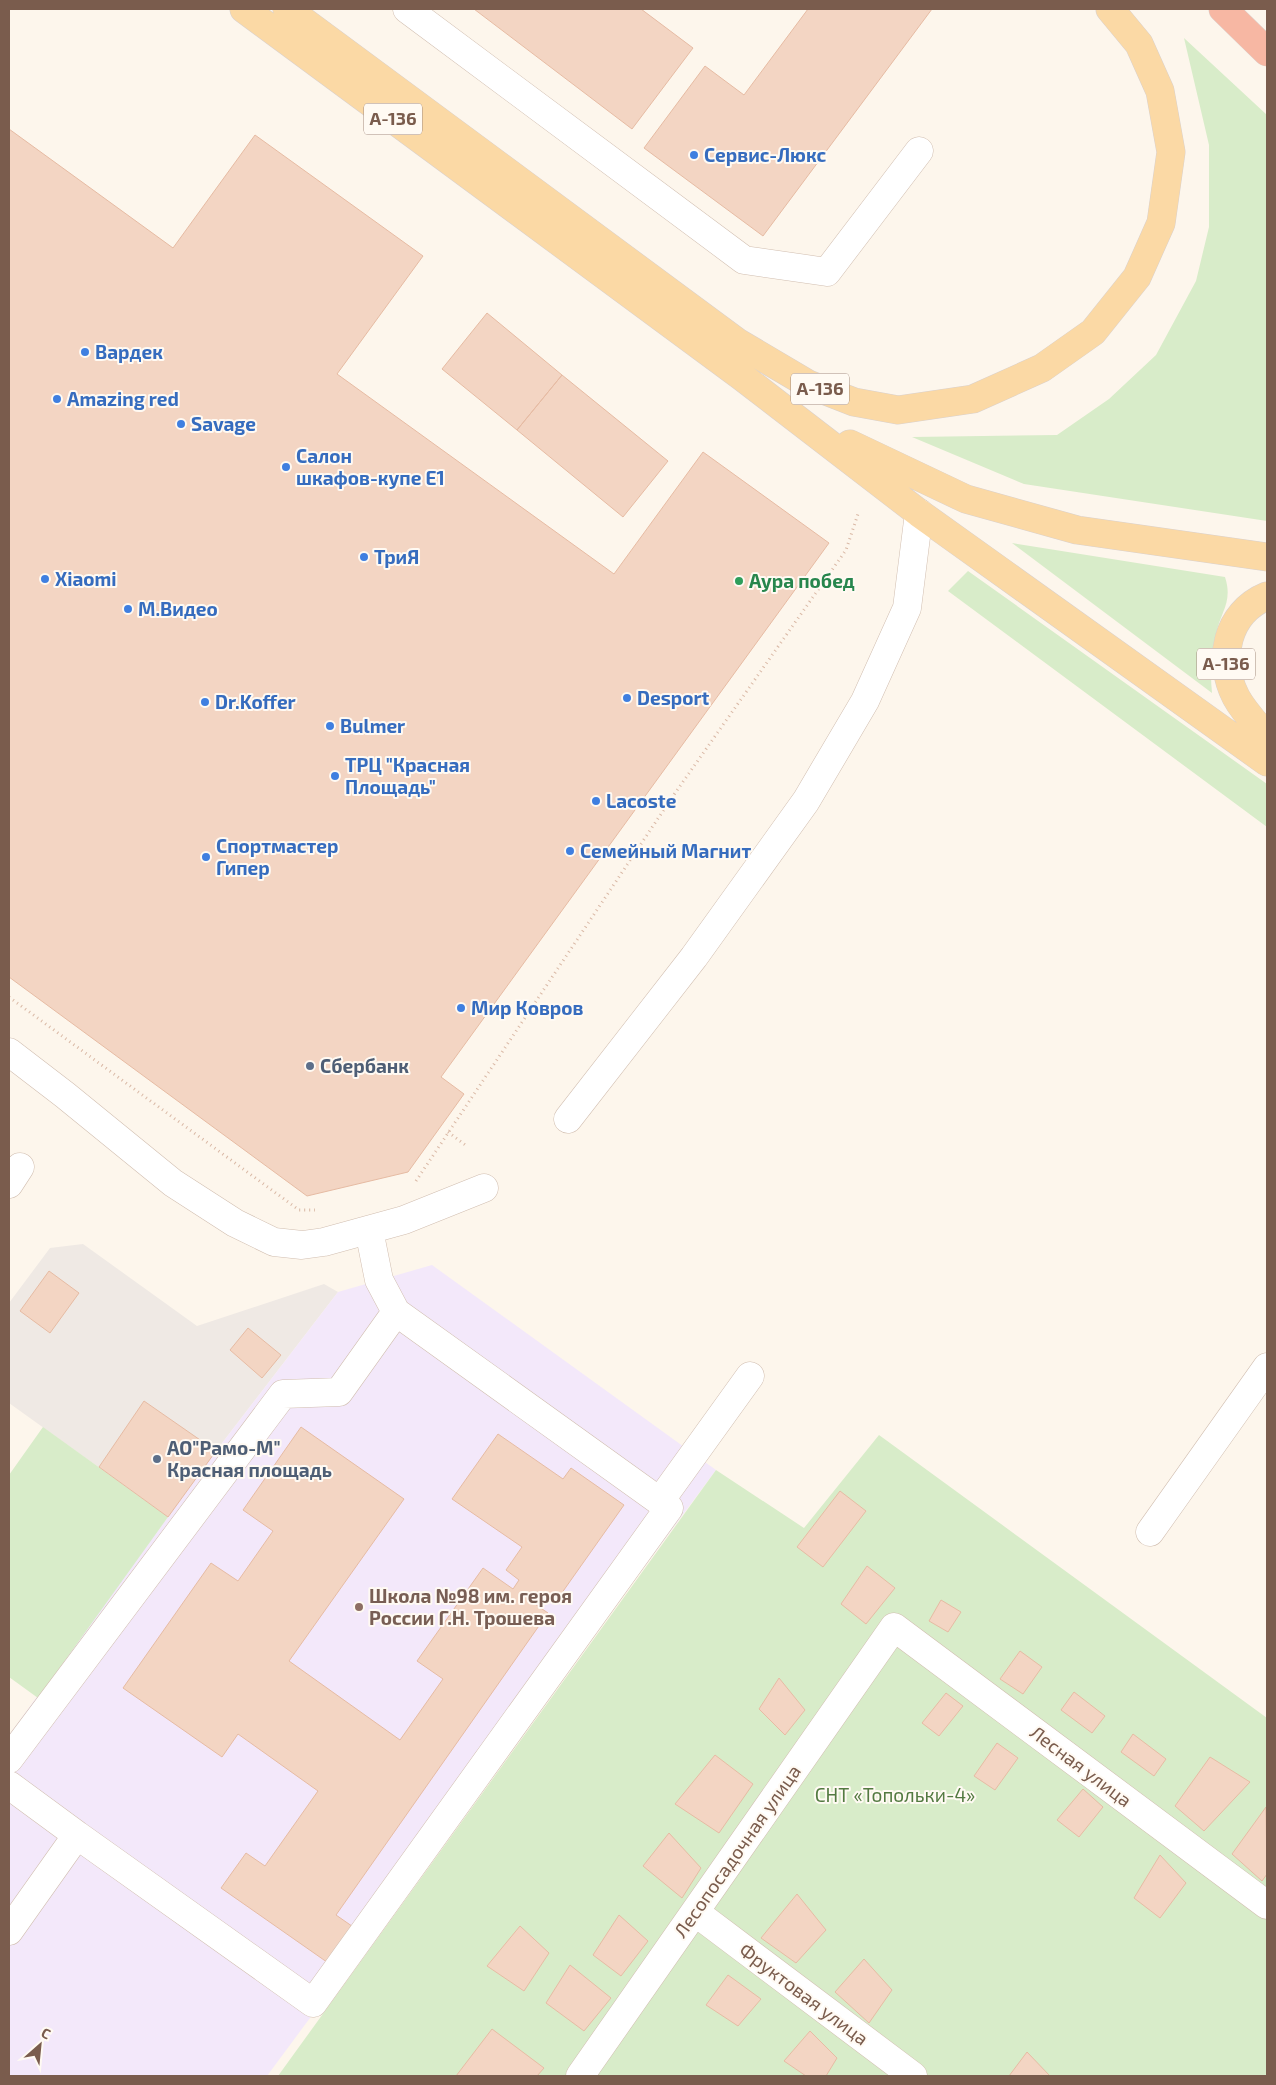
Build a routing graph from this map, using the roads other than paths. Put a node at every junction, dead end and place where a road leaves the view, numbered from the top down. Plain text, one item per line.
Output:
1 (244, 9) edge
2 (287, 9) edge
3 (406, 9) edge
4 (1110, 9) edge
5 (1223, 9) edge
6 (1267, 52) edge
7 (920, 151) dead end
8 (741, 376) junction
9 (919, 513) junction
10 (1267, 558) edge
11 (1267, 596) edge
12 (1267, 737) edge
13 (1267, 762) edge
14 (9, 1052) edge
15 (568, 1119) dead end
16 (484, 1188) dead end
17 (369, 1230) junction
18 (396, 1312) junction
19 (1267, 1368) edge
20 (750, 1376) dead end
21 (660, 1502) junction
22 (1150, 1532) dead end
23 (894, 1627) joint
24 (9, 1759) edge
25 (9, 1784) edge
26 (77, 1835) junction
27 (1267, 1905) edge
28 (695, 1912) junction
29 (9, 1931) edge
30 (593, 2072) edge
31 (913, 2076) edge

1 - 8 main road, А-136
2 - 4 main road, А-136
3 - 7 street
5 - 6 highway
8 - 9 main road, А-136
8 - 10 main road, А-136
9 - 13 main road, А-136
9 - 15 street
11 - 12 main road, А-136
14 - 17 street
16 - 17 street
17 - 18 street
18 - 21 street
18 - 24 street
19 - 22 street
20 - 21 street
21 - 26 street
23 - 27 street, Лесная улица
23 - 28 street, Лесопосадочная улица
25 - 26 street
26 - 29 street
28 - 30 street, Лесопосадочная улица
28 - 31 street, Фруктовая улица

